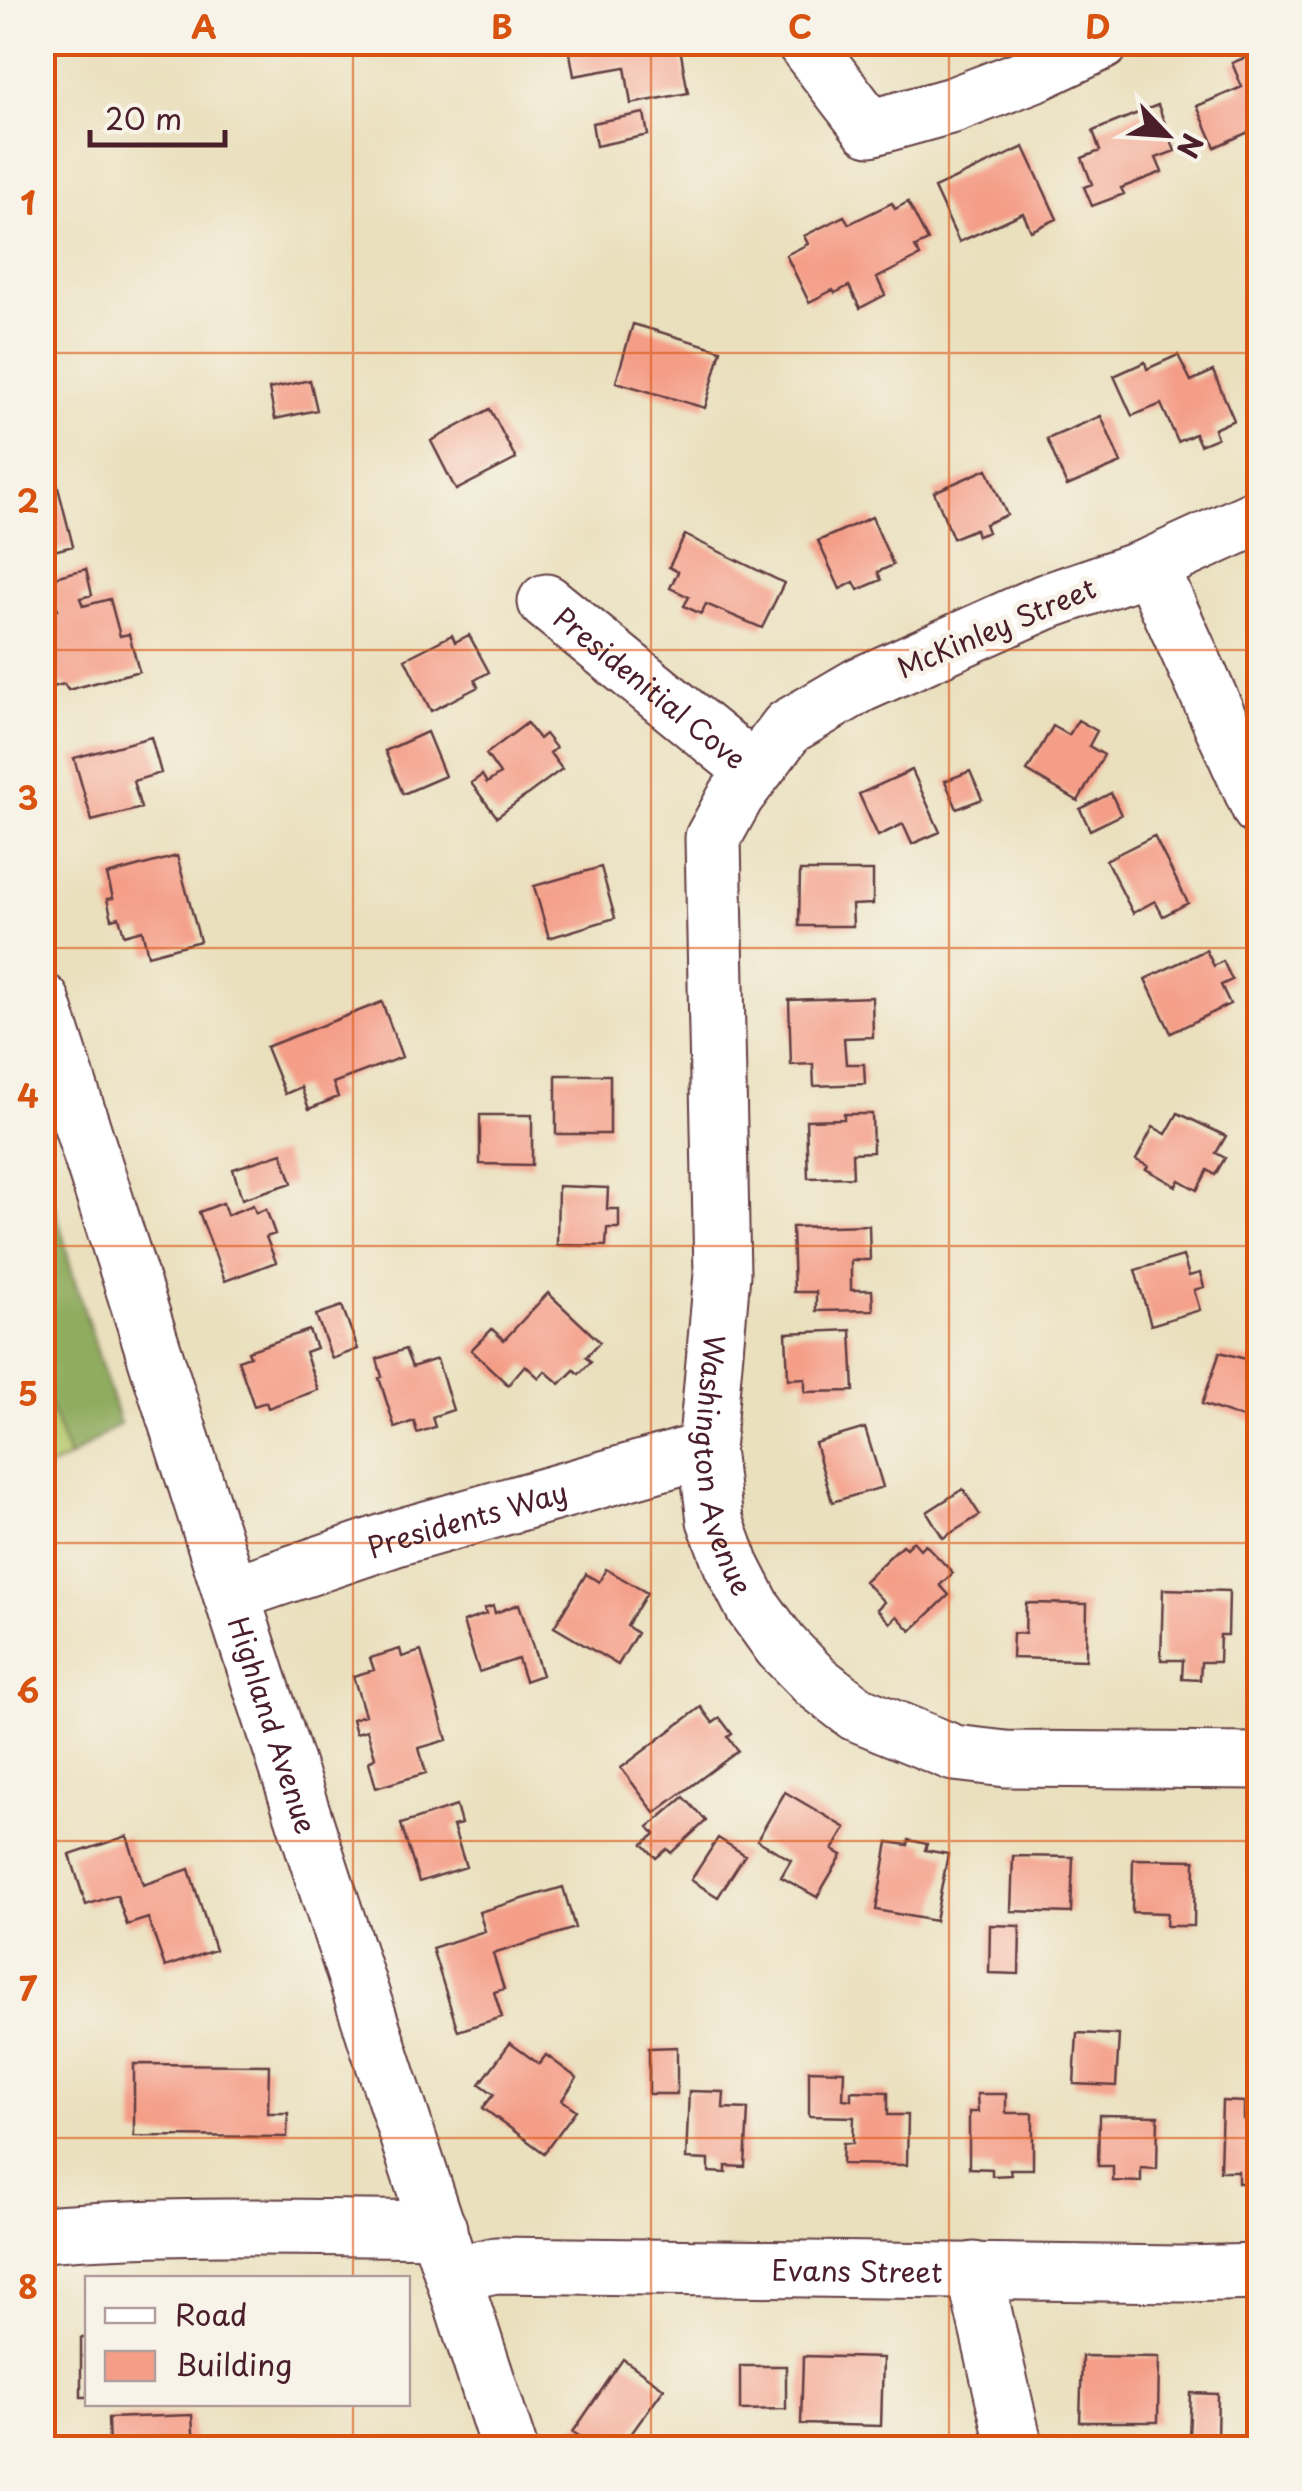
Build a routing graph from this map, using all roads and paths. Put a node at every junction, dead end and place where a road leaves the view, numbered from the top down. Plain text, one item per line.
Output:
1 (804, 42) edge
2 (1102, 42) edge
3 (1260, 516) edge
4 (1150, 566) junction
5 (546, 602) dead end
6 (754, 771) junction
7 (1260, 809) edge
8 (42, 1001) edge
9 (706, 1450) junction
10 (231, 1594) junction
11 (1260, 1761) edge
12 (63, 2232) edge
13 (446, 2251) junction
14 (974, 2270) junction
15 (1260, 2272) edge
16 (510, 2448) edge
17 (1015, 2448) edge

1 - 2 street
3 - 4 street, McKinley Street
4 - 6 street, McKinley Street
4 - 7 street
5 - 6 street, Presidenitial Cove
6 - 9 street, Washington Avenue
8 - 10 street, Highland Avenue
9 - 10 street, Presidents Way
9 - 11 street, Washington Avenue
10 - 13 street, Highland Avenue
12 - 13 street, Evans Street
13 - 14 street, Evans Street
13 - 16 street, Highland Avenue
14 - 15 street, Evans Street
14 - 17 street

